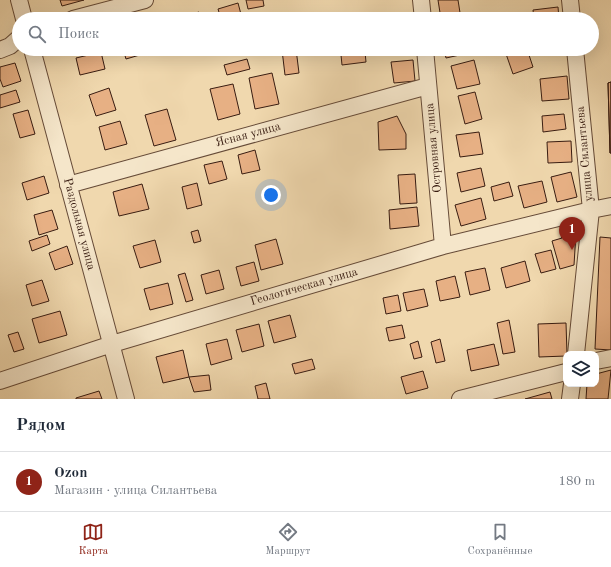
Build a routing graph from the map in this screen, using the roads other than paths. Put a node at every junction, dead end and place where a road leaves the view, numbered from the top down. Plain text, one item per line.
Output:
1 (19, 0) edge
2 (145, 0) edge
3 (421, 0) edge
4 (570, 0) edge
5 (22, 12) edge
6 (99, 12) edge
7 (422, 12) edge
8 (571, 12) edge
9 (12, 44) edge
10 (0, 50) edge
11 (34, 56) edge
12 (426, 56) edge
13 (576, 56) edge
14 (428, 86) junction
15 (68, 185) junction
16 (611, 206) edge
17 (590, 210) junction
18 (443, 246) junction
19 (112, 344) junction
20 (576, 351) edge
21 (611, 358) edge
22 (599, 360) edge
23 (563, 373) edge
24 (0, 380) edge
25 (572, 387) edge
26 (126, 399) edge
27 (460, 399) edge
28 (570, 399) edge

1 - 5 street
2 - 6 street
3 - 7 street
4 - 8 street
9 - 10 street
11 - 15 street, Раздольная улица
12 - 14 street, Островная улица
13 - 17 street, улица Силантьева
14 - 15 street, Ясная улица
14 - 18 street, Островная улица
15 - 19 street, Раздольная улица
16 - 17 street, Геологическая улица
17 - 18 street, Геологическая улица
17 - 20 street, улица Силантьева
18 - 19 street, Геологическая улица
19 - 24 street, Геологическая улица
19 - 26 street, Раздольная улица
21 - 22 street
23 - 27 street
25 - 28 street

